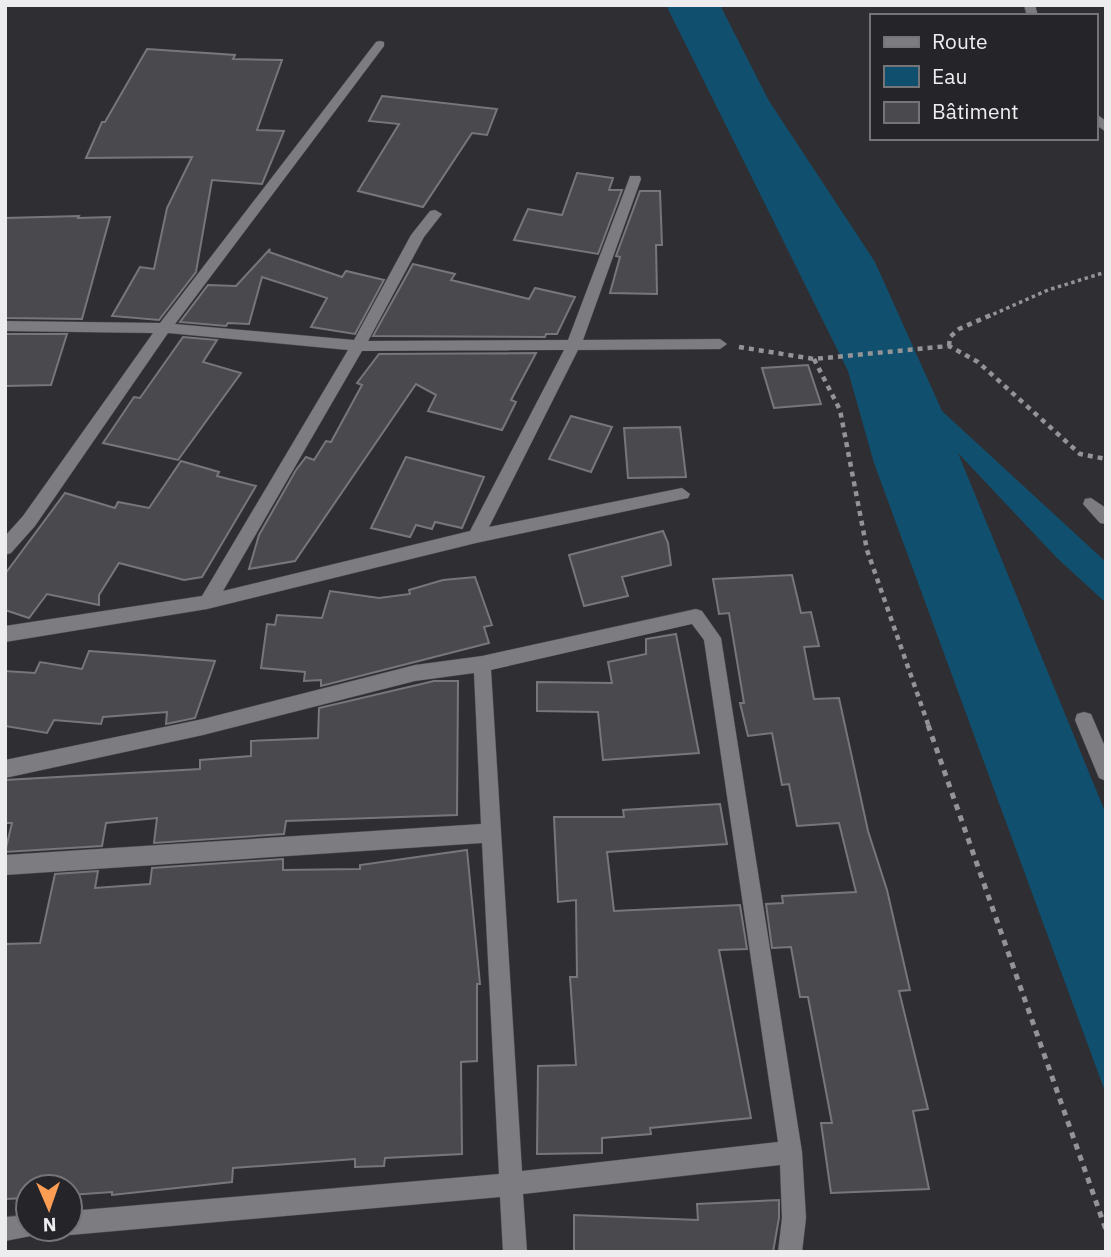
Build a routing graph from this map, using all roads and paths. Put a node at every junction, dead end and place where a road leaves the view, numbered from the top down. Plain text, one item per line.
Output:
1 (380, 44) dead end
2 (635, 179) dead end
3 (435, 214) dead end
4 (1106, 272) edge
5 (5, 326) edge
6 (164, 328) junction
7 (720, 344) joint
8 (358, 346) junction
9 (573, 346) junction
10 (949, 346) junction
11 (814, 359) junction
12 (1106, 459) edge
13 (682, 494) dead end
14 (1091, 504) dead end
15 (1106, 518) edge
16 (476, 536) junction
17 (5, 548) edge
18 (207, 602) junction
19 (5, 634) edge
20 (482, 664) junction
21 (1084, 720) dead end
22 (5, 769) edge
23 (1106, 772) edge
24 (490, 833) junction
25 (5, 865) edge
26 (791, 1152) junction
27 (512, 1184) junction
28 (84, 1222) edge
29 (1106, 1230) edge
30 (515, 1252) edge
31 (790, 1252) edge

1 - 6 street
2 - 9 street
3 - 8 street
4 - 10 path
5 - 6 street
6 - 8 street
6 - 17 street
7 - 9 street
7 - 11 path
8 - 9 street
8 - 18 street
9 - 16 street
10 - 11 path
10 - 12 path
11 - 29 path
13 - 16 street
14 - 15 street
16 - 18 street
18 - 19 street
20 - 22 street
20 - 24 street
20 - 26 street
21 - 23 street
24 - 25 street
24 - 27 street
26 - 27 street
26 - 31 street
27 - 28 street
27 - 30 street

